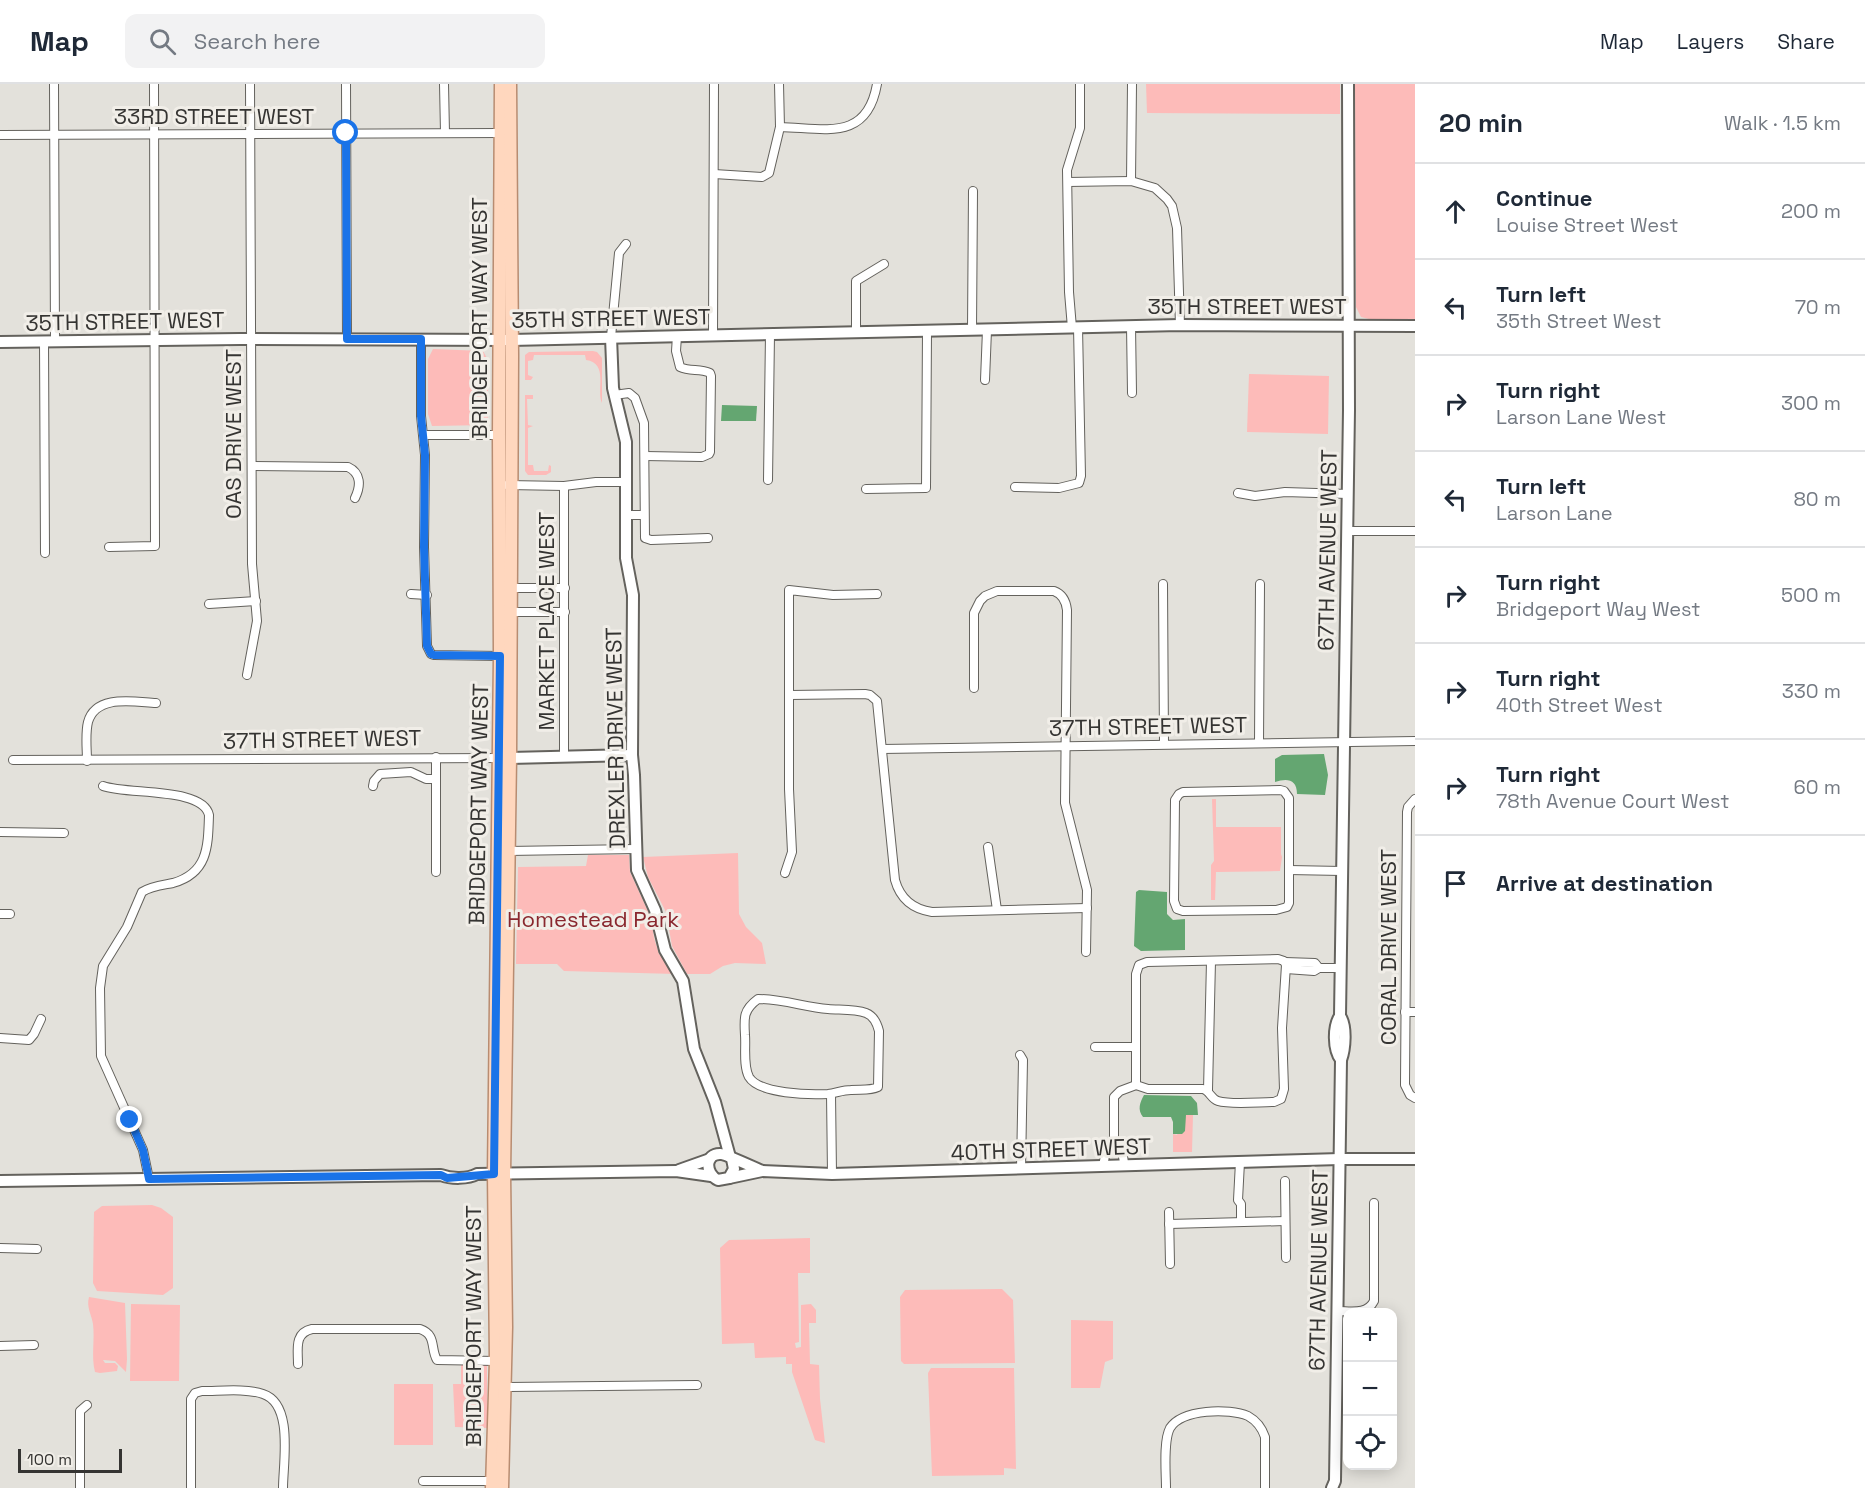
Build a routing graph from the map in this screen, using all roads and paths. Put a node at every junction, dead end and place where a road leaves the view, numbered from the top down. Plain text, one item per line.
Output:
1 (54, 84) edge
2 (154, 84) edge
3 (250, 84) edge
4 (346, 84) edge
5 (444, 84) edge
6 (501, 84) edge
7 (510, 84) edge
8 (714, 84) edge
9 (779, 84) edge
10 (877, 84) edge
11 (1080, 84) edge
12 (1132, 84) edge
13 (1348, 84) edge
14 (780, 128) junction
15 (250, 133) junction
16 (346, 133) junction
17 (445, 133) junction
18 (501, 133) junction
19 (54, 134) junction
20 (154, 134) junction
21 (0, 135) edge
22 (714, 174) junction
23 (1131, 181) junction
24 (1068, 182) junction
25 (973, 191) dead end
26 (626, 244) dead end
27 (884, 264) dead end
28 (1180, 325) junction
29 (1349, 325) junction
30 (1131, 326) junction
31 (1415, 326) edge
32 (1075, 328) junction
33 (972, 330) junction
34 (987, 330) junction
35 (927, 331) junction
36 (856, 332) junction
37 (770, 334) junction
38 (713, 335) junction
39 (677, 336) junction
40 (611, 337) junction
41 (251, 339) junction
42 (347, 339) junction
43 (421, 339) junction
44 (153, 340) junction
45 (506, 340) junction
46 (49, 341) junction
47 (0, 342) edge
48 (985, 380) dead end
49 (1132, 393) dead end
50 (614, 395) junction
51 (424, 435) junction
52 (499, 435) junction
53 (645, 456) junction
54 (252, 466) junction
55 (768, 480) dead end
56 (626, 482) junction
57 (505, 485) junction
58 (564, 486) junction
59 (1015, 487) dead end
60 (866, 489) dead end
61 (1238, 493) dead end
62 (1348, 494) junction
63 (356, 498) dead end
64 (626, 515) junction
65 (644, 515) junction
66 (1347, 531) junction
67 (1415, 531) edge
68 (708, 538) dead end
69 (109, 547) dead end
70 (45, 553) dead end
71 (1163, 584) dead end
72 (1260, 584) dead end
73 (510, 588) junction
74 (565, 588) junction
75 (411, 594) dead end
76 (877, 594) dead end
77 (427, 595) junction
78 (256, 601) junction
79 (208, 604) dead end
80 (510, 612) junction
81 (564, 612) junction
82 (500, 656) junction
83 (247, 675) dead end
84 (974, 688) dead end
85 (790, 695) junction
86 (156, 703) dead end
87 (1344, 741) junction
88 (1415, 741) edge
89 (1259, 743) junction
90 (1164, 744) junction
91 (1066, 747) junction
92 (882, 749) junction
93 (632, 755) junction
94 (436, 757) junction
95 (564, 757) junction
96 (504, 758) junction
97 (13, 760) dead end
98 (87, 761) junction
99 (387, 774) dead end
100 (436, 779) junction
101 (103, 786) dead end
102 (1415, 799) edge
103 (0, 832) edge
104 (64, 833) dead end
105 (988, 847) dead end
106 (636, 849) junction
107 (508, 851) junction
108 (1289, 870) junction
109 (1342, 871) junction
110 (436, 872) dead end
111 (785, 873) dead end
112 (1087, 908) junction
113 (997, 910) junction
114 (0, 914) edge
115 (10, 914) dead end
116 (1086, 952) dead end
117 (1211, 961) junction
118 (1286, 966) junction
119 (1341, 969) junction
120 (1405, 1012) junction
121 (1415, 1012) edge
122 (41, 1019) dead end
123 (0, 1038) edge
124 (1095, 1047) dead end
125 (1135, 1047) junction
126 (1020, 1055) dead end
127 (1138, 1086) junction
128 (1208, 1090) junction
129 (831, 1094) junction
130 (1413, 1097) edge
131 (720, 1124) junction
132 (1114, 1148) junction
133 (713, 1157) junction
134 (731, 1158) junction
135 (1340, 1159) junction
136 (1415, 1159) edge
137 (1240, 1162) junction
138 (1103, 1166) junction
139 (1124, 1166) junction
140 (1021, 1169) junction
141 (676, 1171) junction
142 (762, 1172) junction
143 (499, 1174) junction
144 (832, 1174) junction
145 (711, 1176) junction
146 (729, 1178) junction
147 (149, 1179) junction
148 (1285, 1180) dead end
149 (0, 1181) edge
150 (1374, 1203) dead end
151 (1169, 1212) dead end
152 (1284, 1221) junction
153 (1241, 1222) junction
154 (1170, 1224) junction
155 (0, 1248) edge
156 (37, 1249) dead end
157 (1286, 1258) dead end
158 (1170, 1264) dead end
159 (1337, 1311) junction
160 (34, 1345) dead end
161 (0, 1346) edge
162 (496, 1361) junction
163 (298, 1364) dead end
164 (697, 1384) dead end
165 (504, 1387) junction
166 (87, 1405) dead end
167 (423, 1481) dead end
168 (495, 1486) edge
169 (1335, 1486) edge
170 (80, 1488) edge
171 (191, 1488) edge
172 (283, 1488) edge
173 (1166, 1488) edge
174 (1265, 1488) edge

1 - 19 street
2 - 20 street
3 - 15 street, OAS DRIVE WEST
4 - 16 street
5 - 17 street
6 - 18 main road, BRIDGEPORT WAY WEST
7 - 45 main road, BRIDGEPORT WAY WEST
8 - 22 street
9 - 14 street
10 - 14 street
11 - 24 street
12 - 23 street
13 - 29 street, 67TH AVENUE WEST
14 - 22 street
15 - 16 street, 33RD STREET WEST
15 - 20 street, 33RD STREET WEST
15 - 41 street, OAS DRIVE WEST
16 - 17 street, 33RD STREET WEST
16 - 42 street
17 - 18 street, 33RD STREET WEST
18 - 45 main road, BRIDGEPORT WAY WEST
19 - 20 street, 33RD STREET WEST
19 - 21 street, 33RD STREET WEST
19 - 46 street
20 - 44 street
22 - 38 street
23 - 24 street
23 - 28 street
24 - 32 street
25 - 33 street
26 - 40 street
27 - 36 street
28 - 29 street, 35TH STREET WEST
28 - 30 street, 35TH STREET WEST
29 - 31 street, 35TH STREET WEST
29 - 62 street, 67TH AVENUE WEST
30 - 32 street, 35TH STREET WEST
30 - 49 street
32 - 34 street, 35TH STREET WEST
32 - 59 street
33 - 34 street, 35TH STREET WEST
33 - 35 street, 35TH STREET WEST
34 - 48 street
35 - 36 street, 35TH STREET WEST
35 - 60 street
36 - 37 street, 35TH STREET WEST
37 - 38 street, 35TH STREET WEST
37 - 55 street
38 - 39 street, 35TH STREET WEST
39 - 40 street, 35TH STREET WEST
39 - 53 street
40 - 45 street, 35TH STREET WEST
40 - 50 street, DREXLER DRIVE WEST
41 - 42 street, 35TH STREET WEST
41 - 44 street, 35TH STREET WEST
41 - 54 street, OAS DRIVE WEST
42 - 43 street, 35TH STREET WEST
43 - 45 street, 35TH STREET WEST
43 - 51 street
44 - 46 street, 35TH STREET WEST
44 - 69 street
45 - 52 main road, BRIDGEPORT WAY WEST
45 - 57 main road, BRIDGEPORT WAY WEST
46 - 47 street, 35TH STREET WEST
46 - 70 street
50 - 53 street
50 - 56 street, DREXLER DRIVE WEST
51 - 52 street
51 - 77 street
52 - 57 main road, BRIDGEPORT WAY WEST
53 - 65 street
54 - 63 street
54 - 78 street, OAS DRIVE WEST
56 - 58 street
56 - 64 street, DREXLER DRIVE WEST
57 - 58 street
57 - 73 main road, BRIDGEPORT WAY WEST
57 - 82 main road, BRIDGEPORT WAY WEST
58 - 74 street, MARKET PLACE WEST
61 - 62 street
62 - 66 street, 67TH AVENUE WEST
64 - 65 street
64 - 93 street, DREXLER DRIVE WEST
65 - 68 street
66 - 67 street
66 - 87 street, 67TH AVENUE WEST
71 - 90 street
72 - 89 street
73 - 74 street
73 - 80 main road, BRIDGEPORT WAY WEST
74 - 81 street, MARKET PLACE WEST
75 - 77 street
76 - 85 street
77 - 82 street
78 - 79 street
78 - 83 street, OAS DRIVE WEST
80 - 81 street
80 - 96 main road, BRIDGEPORT WAY WEST
81 - 95 street, MARKET PLACE WEST
82 - 96 main road, BRIDGEPORT WAY WEST
84 - 91 street
85 - 92 street
85 - 111 street
86 - 98 street
87 - 88 street, 37TH STREET WEST
87 - 89 street, 37TH STREET WEST
87 - 109 street, 67TH AVENUE WEST
89 - 90 street, 37TH STREET WEST
90 - 91 street, 37TH STREET WEST
91 - 92 street, 37TH STREET WEST
91 - 112 street
92 - 113 street
93 - 95 street, 37TH STREET WEST
93 - 106 street, DREXLER DRIVE WEST
94 - 96 street, 37TH STREET WEST
94 - 98 street, 37TH STREET WEST
94 - 100 street
95 - 96 street, 37TH STREET WEST
96 - 107 main road, BRIDGEPORT WAY WEST
96 - 143 main road, BRIDGEPORT WAY WEST
97 - 98 street, 37TH STREET WEST
99 - 100 street
100 - 110 street
101 - 147 street
102 - 120 street, CORAL DRIVE WEST
103 - 104 street
105 - 113 street
106 - 107 street
106 - 131 street, DREXLER DRIVE WEST
107 - 143 main road, BRIDGEPORT WAY WEST
108 - 108 street
108 - 109 street
109 - 119 street, 67TH AVENUE WEST
112 - 113 street
112 - 116 street
114 - 115 street
117 - 118 street
117 - 125 street
117 - 128 street
118 - 119 street
118 - 128 street
119 - 135 street, 67TH AVENUE WEST
120 - 121 street
120 - 130 street, CORAL DRIVE WEST
122 - 123 street
124 - 125 street
125 - 127 street
126 - 140 street
127 - 128 street
127 - 132 street
129 - 129 street
129 - 144 street
131 - 133 street, DREXLER DRIVE WEST
131 - 134 street, DREXLER DRIVE WEST
132 - 138 street
132 - 139 street
133 - 134 street
133 - 141 street
133 - 145 street
134 - 142 street, 40TH STREET WEST
134 - 146 street
135 - 136 street, 40TH STREET WEST
135 - 137 street, 40TH STREET WEST
135 - 159 street, 67TH AVENUE WEST
137 - 139 street, 40TH STREET WEST
137 - 153 street
138 - 139 street, 40TH STREET WEST
138 - 140 street, 40TH STREET WEST
140 - 144 street, 40TH STREET WEST
141 - 143 street
141 - 145 street
142 - 144 street, 40TH STREET WEST
142 - 146 street, 40TH STREET WEST
143 - 147 street
143 - 162 main road, BRIDGEPORT WAY WEST
143 - 165 main road, BRIDGEPORT WAY WEST
145 - 146 street
147 - 149 street
148 - 152 street
150 - 159 street
151 - 154 street
152 - 153 street
152 - 157 street
153 - 154 street
154 - 158 street
155 - 156 street
159 - 169 street, 67TH AVENUE WEST
160 - 161 street
162 - 163 street
162 - 168 main road, BRIDGEPORT WAY WEST
164 - 165 street
165 - 168 main road, BRIDGEPORT WAY WEST
166 - 170 street
167 - 168 street
171 - 172 street
173 - 174 street

